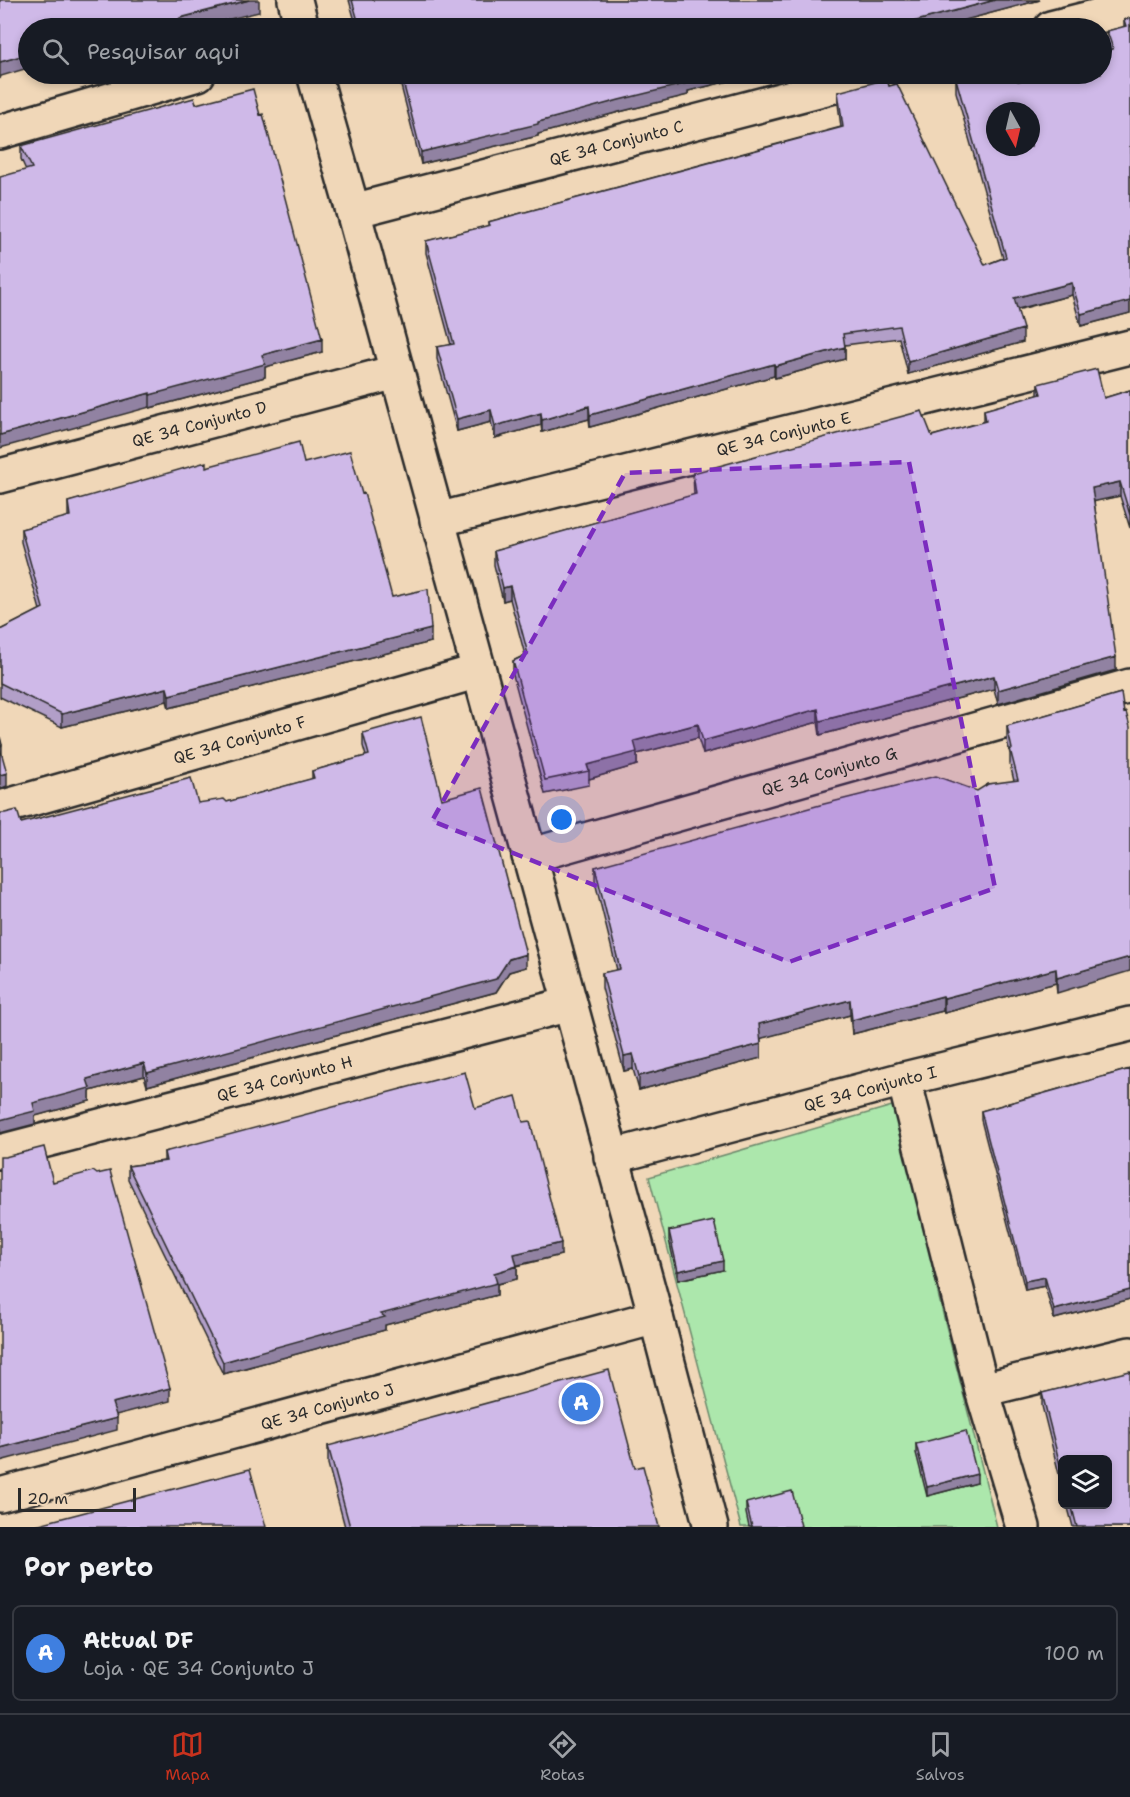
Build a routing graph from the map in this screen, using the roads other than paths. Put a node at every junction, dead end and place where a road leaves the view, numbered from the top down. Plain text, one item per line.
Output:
1 (295, 0) edge
2 (1130, 8) edge
3 (300, 18) edge
4 (1090, 18) edge
5 (164, 84) edge
6 (317, 84) edge
7 (841, 84) edge
8 (0, 132) edge
9 (353, 212) junction
10 (1130, 347) edge
11 (396, 372) junction
12 (0, 476) edge
13 (437, 520) junction
14 (479, 671) junction
15 (1130, 686) edge
16 (0, 808) edge
17 (529, 856) junction
18 (570, 1004) junction
19 (1130, 1024) edge
20 (904, 1079) junction
21 (0, 1152) edge
22 (611, 1157) junction
23 (656, 1317) junction
24 (1130, 1354) edge
25 (982, 1390) junction
26 (0, 1495) edge
27 (711, 1527) edge
28 (1023, 1527) edge

1 - 3 street
2 - 4 street
5 - 8 street
6 - 9 street
7 - 9 street, QE 34 Conjunto C
9 - 11 street
10 - 13 street, QE 34 Conjunto E
11 - 12 street, QE 34 Conjunto D
11 - 13 street
13 - 14 street
14 - 16 street, QE 34 Conjunto F
14 - 17 street
15 - 17 street, QE 34 Conjunto G
17 - 18 street
18 - 21 street, QE 34 Conjunto H
18 - 22 street
19 - 20 street, QE 34 Conjunto I
20 - 22 street, QE 34 Conjunto I
20 - 25 street
22 - 23 street
23 - 26 street, QE 34 Conjunto J
23 - 27 street
24 - 25 street
25 - 28 street

